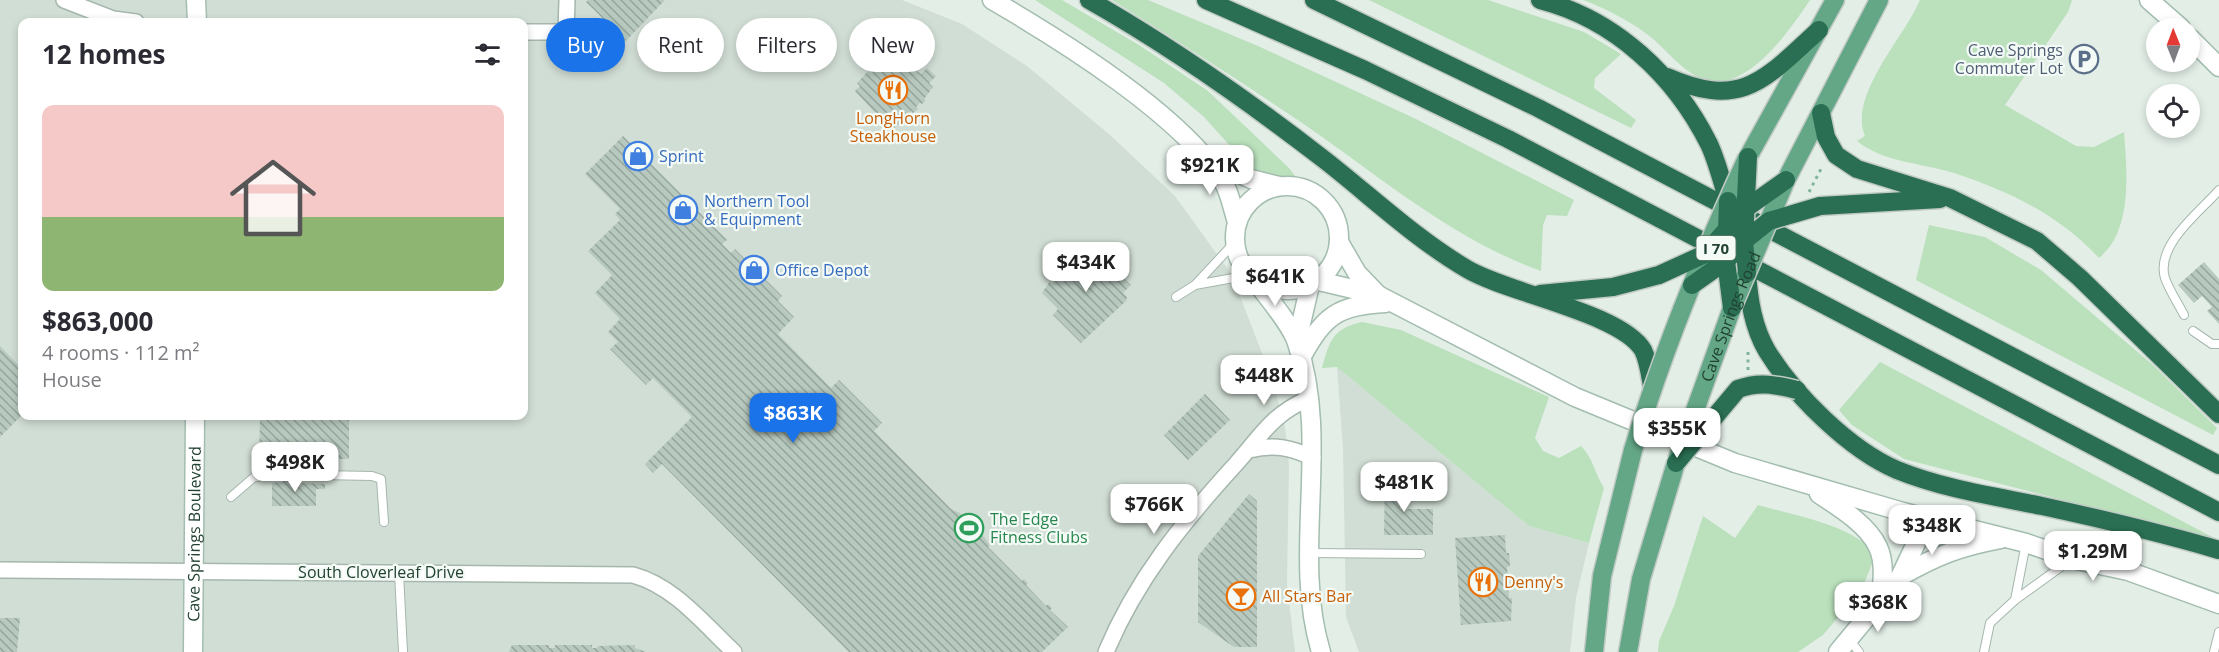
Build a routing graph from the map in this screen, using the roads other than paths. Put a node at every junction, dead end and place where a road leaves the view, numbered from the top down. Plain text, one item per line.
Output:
1 (64, 0) edge
2 (196, 0) edge
3 (567, 0) edge
4 (992, 0) edge
5 (1089, 0) edge
6 (1206, 0) edge
7 (1314, 0) edge
8 (1540, 0) edge
9 (1835, 0) edge
10 (1879, 0) edge
11 (2149, 0) edge
12 (110, 18) edge
13 (196, 18) edge
14 (2170, 18) edge
15 (1819, 30) junction
16 (528, 32) edge
17 (2200, 48) edge
18 (2219, 67) edge
19 (1661, 75) junction
20 (1821, 113) junction
21 (1748, 157) junction
22 (1206, 158) junction
23 (1786, 180) junction
24 (1279, 186) junction
25 (2219, 190) edge
26 (1950, 198) junction
27 (1728, 201) junction
28 (1745, 209) junction
29 (1769, 221) junction
30 (1237, 222) junction
31 (1725, 231) junction
32 (1744, 241) junction
33 (1235, 242) junction
34 (1339, 242) junction
35 (1705, 254) junction
36 (1726, 261) junction
37 (1747, 273) junction
38 (1252, 277) junction
39 (1314, 283) junction
40 (1195, 285) junction
41 (1692, 285) junction
42 (1536, 295) junction
43 (1176, 297) dead end
44 (1386, 299) junction
45 (1732, 308) junction
46 (2184, 315) dead end
47 (2193, 331) dead end
48 (2219, 345) edge
49 (1299, 350) junction
50 (1652, 386) junction
51 (1797, 390) junction
52 (1309, 398) junction
53 (2219, 414) edge
54 (195, 420) edge
55 (1249, 450) junction
56 (1313, 458) junction
57 (1676, 463) junction
58 (2219, 465) edge
59 (1803, 483) junction
60 (231, 498) dead end
61 (2219, 512) edge
62 (1928, 518) junction
63 (384, 522) dead end
64 (2017, 540) junction
65 (2219, 550) edge
66 (1310, 553) junction
67 (1421, 554) dead end
68 (2072, 559) junction
69 (0, 570) edge
70 (193, 572) junction
71 (399, 573) junction
72 (1900, 577) junction
73 (2015, 600) junction
74 (1880, 604) junction
75 (2219, 604) edge
76 (2219, 632) edge
77 (1849, 648) edge
78 (193, 652) edge
79 (403, 652) edge
80 (734, 652) edge
81 (1106, 652) edge
82 (1321, 652) edge
83 (1594, 652) edge
84 (1628, 652) edge
85 (1984, 652) edge
86 (2214, 652) edge

1 - 12 street
2 - 13 main road
3 - 16 street
4 - 22 main road
5 - 42 highway
6 - 61 highway, I 70
7 - 58 highway, I 70
8 - 19 highway
9 - 15 main road
10 - 20 main road, Cave Springs Road
11 - 14 main road
15 - 19 highway
15 - 21 main road
17 - 18 main road
19 - 27 highway
20 - 23 main road, Cave Springs Road
20 - 26 highway
21 - 27 main road, bridge
21 - 28 highway, bridge
22 - 24 main road
22 - 30 main road
23 - 28 highway, bridge
23 - 29 main road, Cave Springs Road, bridge
24 - 30 main road
24 - 34 main road
25 - 46 lane
26 - 29 highway, bridge
26 - 53 highway
27 - 31 highway, bridge
27 - 35 main road, bridge
28 - 31 highway, bridge
28 - 32 highway, bridge
29 - 32 highway, bridge
29 - 37 main road, Cave Springs Road, bridge
30 - 33 main road
31 - 35 highway, bridge
31 - 36 highway, bridge
32 - 36 highway, bridge
32 - 37 highway, bridge
33 - 38 main road
33 - 40 lane
34 - 39 main road
34 - 44 main road
35 - 41 main road, bridge
35 - 42 highway, bridge
36 - 41 highway, bridge
36 - 45 highway, bridge
37 - 45 main road, Cave Springs Road, bridge
37 - 51 highway, bridge
38 - 39 main road
38 - 40 lane
38 - 49 main road
39 - 44 main road
39 - 49 main road
40 - 43 lane
41 - 50 main road, bridge
42 - 50 highway
44 - 49 main road
44 - 59 main road
45 - 57 main road, Cave Springs Road, bridge
47 - 48 lane
49 - 52 main road
50 - 83 main road, bridge
51 - 57 highway, bridge
51 - 65 highway
52 - 55 street
52 - 56 main road
54 - 70 main road, Cave Springs Boulevard
55 - 56 street
55 - 81 street
56 - 66 main road
57 - 84 main road, Cave Springs Road
59 - 62 main road
59 - 74 main road
60 - 63 lane
62 - 64 main road
62 - 72 main road
64 - 68 main road
64 - 72 main road
64 - 73 lane
66 - 67 lane
66 - 82 main road
68 - 73 lane
68 - 75 main road
69 - 70 street, South Cloverleaf Drive
70 - 71 street, South Cloverleaf Drive
70 - 78 main road, Cave Springs Boulevard
71 - 79 lane
71 - 80 street, South Cloverleaf Drive
72 - 74 main road
73 - 85 lane
74 - 77 main road
76 - 86 lane

